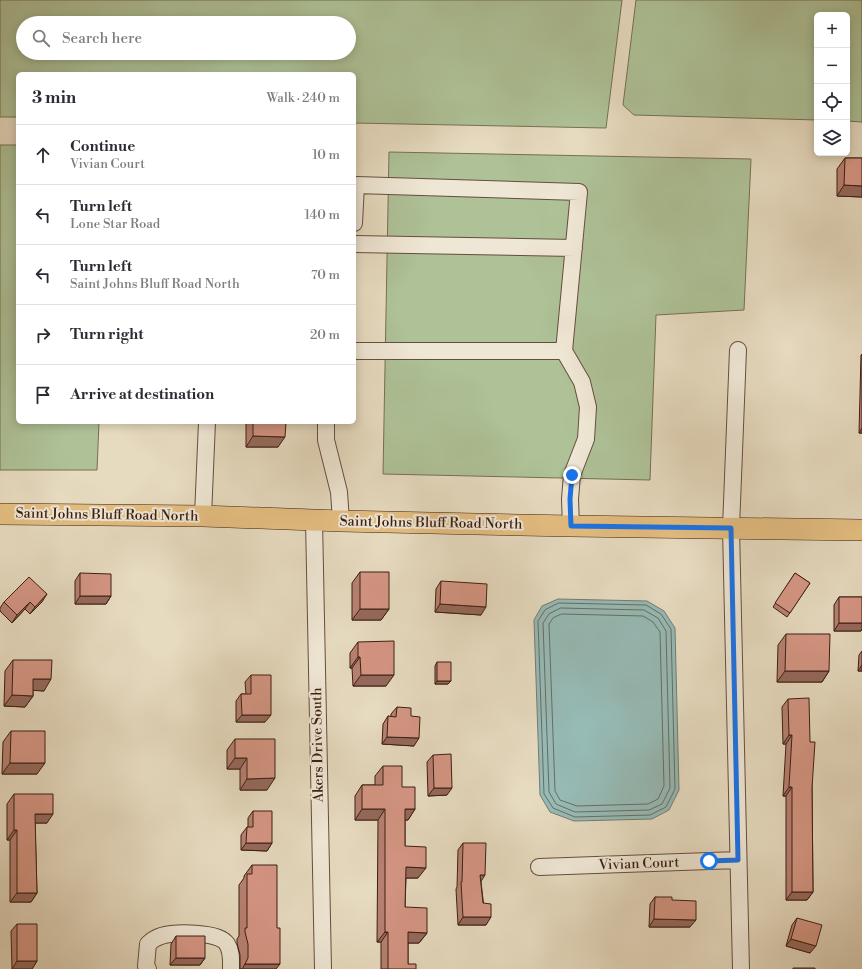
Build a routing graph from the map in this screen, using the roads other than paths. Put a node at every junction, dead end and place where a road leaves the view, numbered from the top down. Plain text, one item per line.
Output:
1 (356, 185) edge
2 (356, 244) edge
3 (574, 248) junction
4 (738, 350) dead end
5 (356, 351) edge
6 (564, 352) junction
7 (207, 424) edge
8 (326, 424) edge
9 (0, 514) edge
10 (203, 516) junction
11 (314, 520) junction
12 (341, 521) junction
13 (571, 526) junction
14 (731, 528) junction
15 (862, 530) edge
16 (738, 860) junction
17 (539, 867) dead end
18 (321, 968) edge
19 (148, 969) edge
20 (231, 969) edge
21 (741, 969) edge

1 - 3 street
2 - 3 street
3 - 6 street
4 - 14 street
5 - 6 street
6 - 13 street
7 - 10 street
8 - 12 street
9 - 10 main road, Saint Johns Bluff Road North
10 - 11 main road, Saint Johns Bluff Road North
11 - 12 main road, Saint Johns Bluff Road North
11 - 18 street, Akers Drive South
12 - 13 main road, Saint Johns Bluff Road North
13 - 14 main road, Saint Johns Bluff Road North
14 - 15 main road, Saint Johns Bluff Road North
14 - 16 street
16 - 17 street, Vivian Court
16 - 21 street
19 - 20 street

